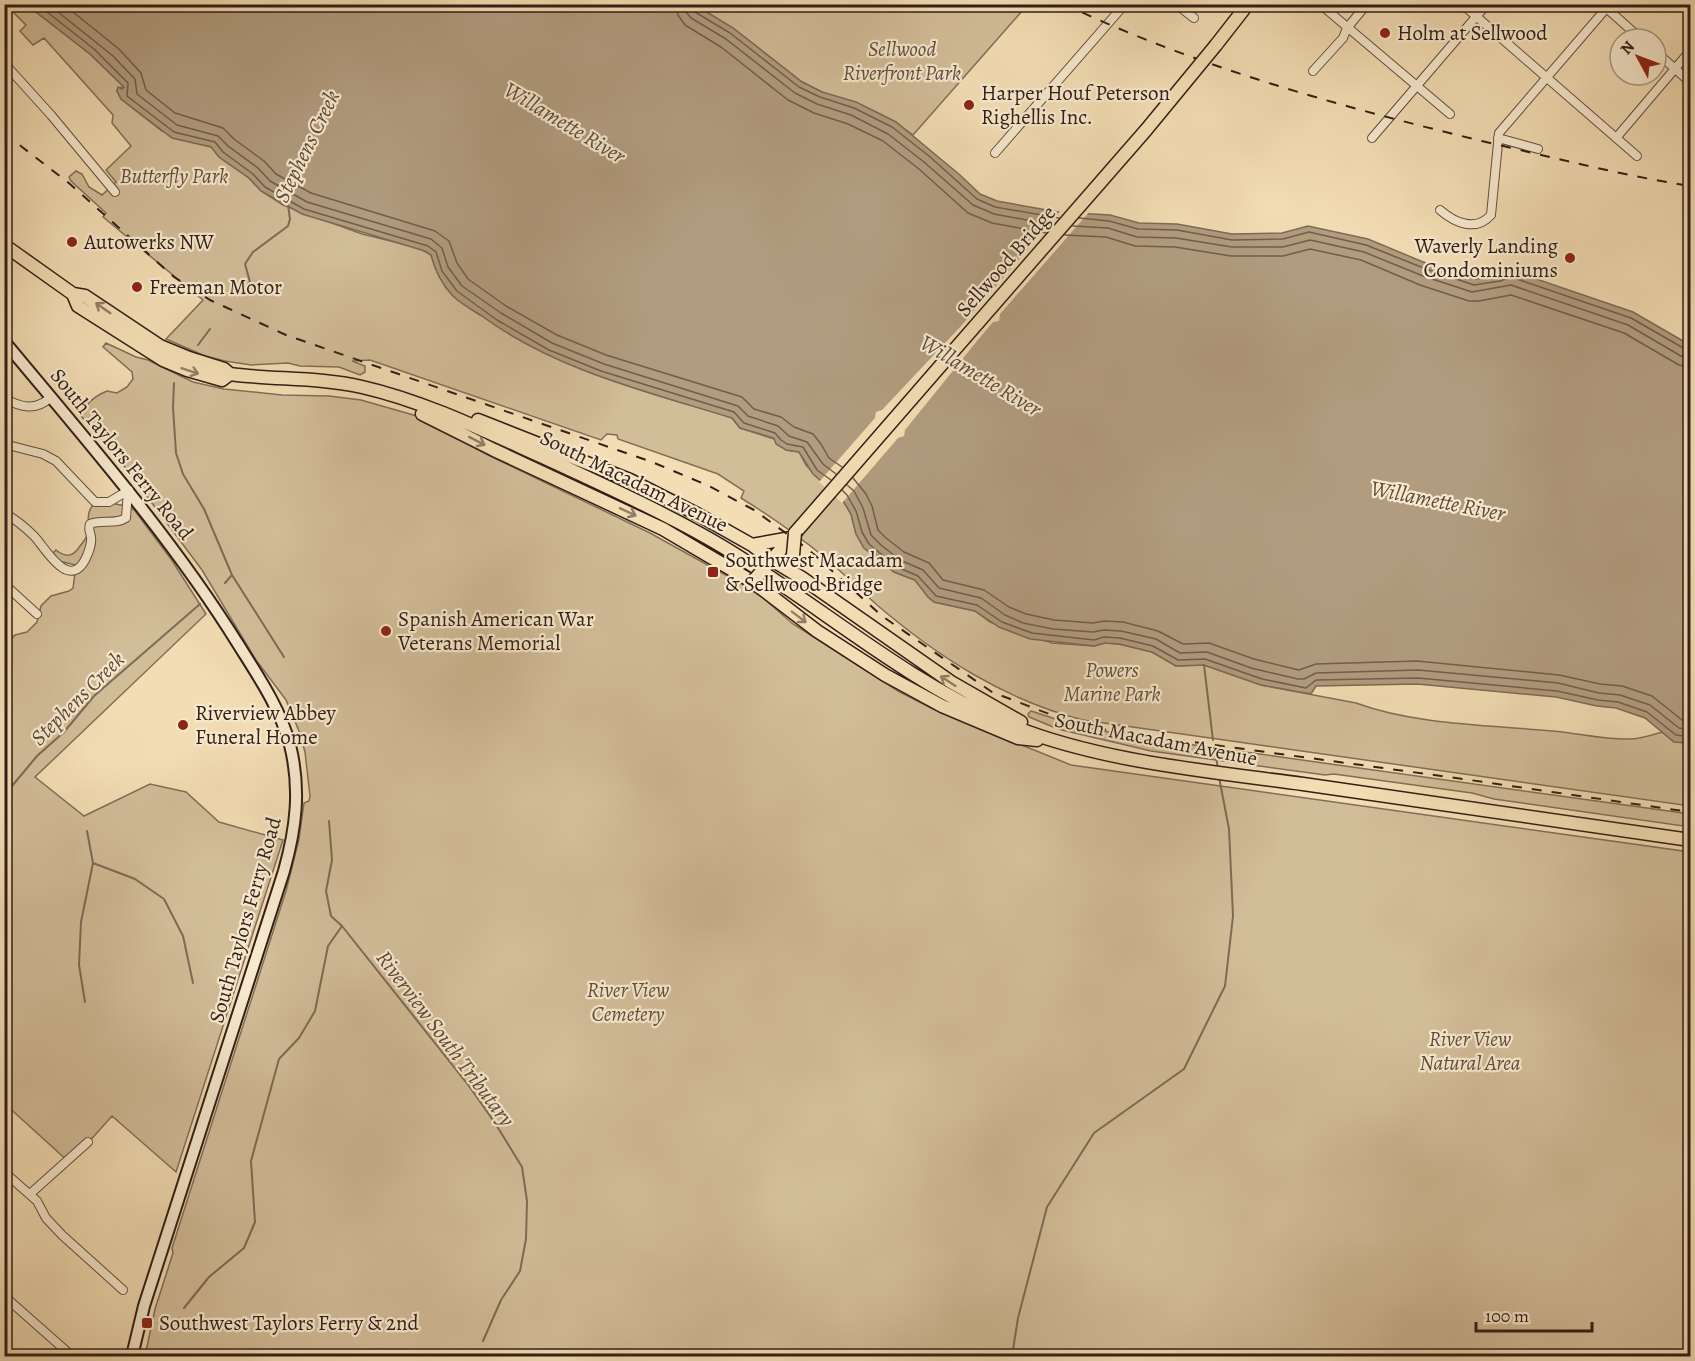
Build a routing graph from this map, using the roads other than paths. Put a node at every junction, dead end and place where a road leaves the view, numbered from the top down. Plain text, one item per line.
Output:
1 (1125, 4) edge
2 (1176, 4) edge
3 (1248, 4) edge
4 (1320, 4) edge
5 (1367, 4) edge
6 (1462, 4) edge
7 (1487, 4) edge
8 (1606, 6) edge
9 (1476, 17) junction
10 (1194, 18) dead end
11 (1628, 27) edge
12 (1347, 28) junction
13 (1690, 51) edge
14 (1668, 63) edge
15 (6, 67) edge
16 (1675, 69) junction
17 (1313, 71) dead end
18 (1546, 77) junction
19 (1690, 82) edge
20 (1417, 86) junction
21 (1450, 114) dead end
22 (1372, 138) dead end
23 (1498, 138) junction
24 (1616, 138) junction
25 (1538, 148) dead end
26 (995, 153) dead end
27 (1637, 156) dead end
28 (116, 192) dead end
29 (1440, 210) dead end
30 (4, 245) edge
31 (73, 294) junction
32 (4, 341) edge
33 (166, 349) junction
34 (152, 353) junction
35 (230, 374) junction
36 (51, 397) junction
37 (4, 398) edge
38 (409, 402) junction
39 (451, 417) junction
40 (4, 444) edge
41 (129, 490) junction
42 (4, 513) edge
43 (793, 535) junction
44 (752, 545) junction
45 (772, 560) junction
46 (802, 578) junction
47 (753, 581) junction
48 (4, 584) edge
49 (37, 614) dead end
50 (1053, 742) junction
51 (1690, 840) edge
52 (87, 1142) dead end
53 (4, 1172) edge
54 (30, 1194) junction
55 (123, 1290) dead end
56 (4, 1296) edge
57 (72, 1356) edge
58 (132, 1356) edge

1 - 26 street
2 - 10 street
3 - 43 main road, Sellwood Bridge, bridge
4 - 12 street
5 - 12 street
6 - 9 street
7 - 9 street
8 - 11 street
8 - 18 street
9 - 18 street
9 - 20 street
12 - 17 street
12 - 20 street
13 - 16 street
14 - 16 street
15 - 28 street
16 - 19 street
16 - 24 street
18 - 23 street
18 - 24 street
20 - 21 street
20 - 22 street
23 - 25 street
23 - 29 street
24 - 27 street
30 - 31 main road, South Macadam Avenue
33 -> 31 main road, South Macadam Avenue
31 - 34 main road, South Macadam Avenue
32 - 36 main road, South Taylors Ferry Road
33 - 34 main road
33 - 35 main road, South Macadam Avenue
34 -> 35 main road, South Macadam Avenue
35 - 38 main road, South Macadam Avenue
36 - 37 street
36 - 41 main road, South Taylors Ferry Road
38 - 39 main road, South Macadam Avenue
38 -> 47 main road
39 - 44 main road
39 - 50 main road, South Macadam Avenue
40 - 41 street
41 - 42 street
41 - 58 main road, South Taylors Ferry Road
43 - 44 main road
43 - 45 main road, Sellwood Bridge
43 - 46 main road, bridge
44 - 45 main road
45 - 46 main road
45 - 47 main road, Sellwood Bridge, bridge
50 -> 46 main road
47 -> 50 main road
48 - 49 street
50 - 51 main road, South Macadam Avenue
52 - 54 street
53 - 54 street
54 - 55 street
56 - 57 street

